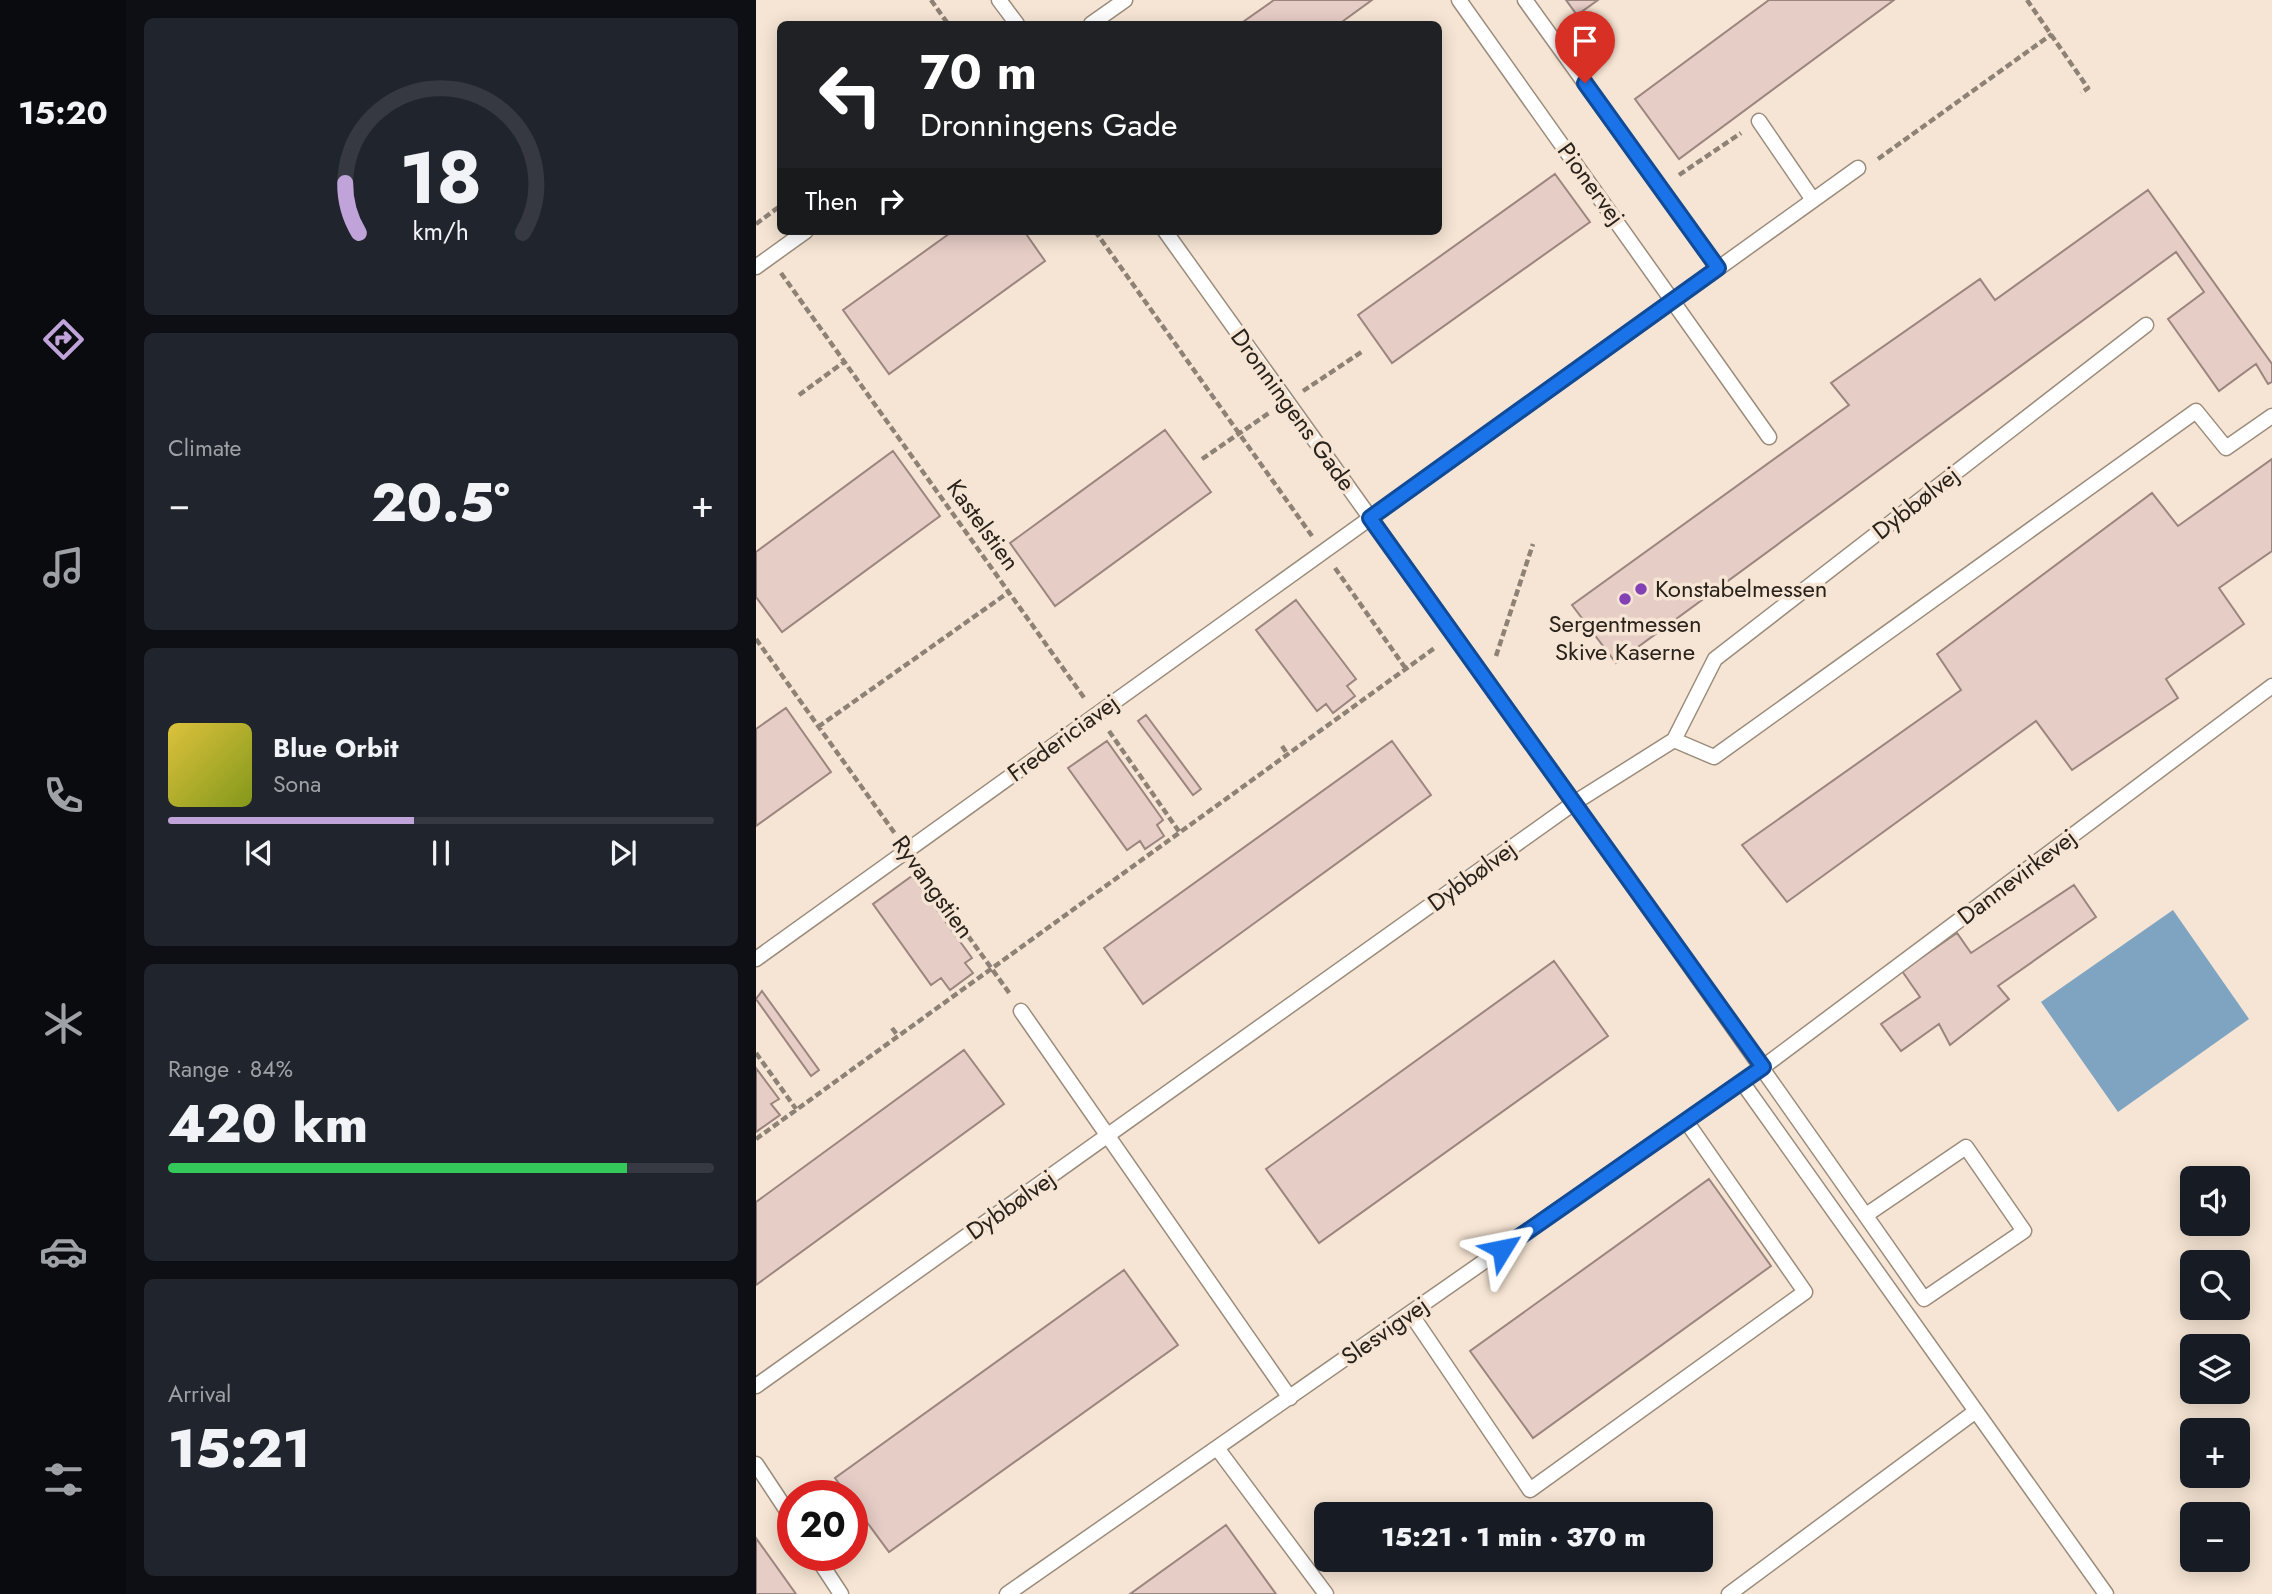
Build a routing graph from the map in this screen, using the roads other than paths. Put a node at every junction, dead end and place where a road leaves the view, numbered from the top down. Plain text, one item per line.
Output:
1 (999, 0) edge
2 (1125, 0) edge
3 (1459, 0) edge
4 (1525, 0) edge
5 (1015, 21) edge
6 (1095, 21) edge
7 (1759, 121) road end
8 (1858, 168) road end
9 (1813, 200) junction
10 (800, 235) edge
11 (1168, 235) edge
12 (756, 267) edge
13 (1718, 268) junction
14 (1674, 300) junction
15 (2146, 324) dead end
16 (2272, 416) edge
17 (1769, 437) dead end
18 (1370, 518) junction
19 (2272, 686) edge
20 (1674, 740) junction
21 (1574, 803) junction
22 (756, 959) edge
23 (1021, 1010) road end
24 (1763, 1067) junction
25 (1742, 1082) junction
26 (1686, 1121) junction
27 (1109, 1136) junction
28 (1866, 1215) junction
29 (1411, 1314) junction
30 (756, 1386) edge
31 (1290, 1398) junction
32 (1976, 1411) junction
33 (1217, 1448) junction
34 (756, 1464) edge
35 (777, 1496) edge
36 (826, 1571) edge
37 (841, 1594) edge
38 (1007, 1594) edge
39 (1326, 1594) edge
40 (1729, 1594) edge
41 (2106, 1594) edge

1 - 5 lane
2 - 6 lane
3 - 14 lane, Pionervej
4 - 13 lane
7 - 9 lane
8 - 9 lane, Fredericiavej
9 - 13 lane, Fredericiavej
10 - 12 lane
11 - 18 lane, Dronningens Gade
13 - 14 lane, Fredericiavej
14 - 17 lane, Pionervej
14 - 18 lane, Fredericiavej
15 - 20 lane, Dybbølvej
16 - 20 lane
18 - 21 lane, Dronningens Gade
18 - 22 lane, Fredericiavej
19 - 24 lane, Dannevirkevej
20 - 21 lane, Dybbølvej
21 - 24 lane, Dronningens Gade
21 - 27 lane, Dybbølvej
23 - 27 lane
24 - 25 lane, Slesvigvej
24 - 28 lane, Dronningens Gade
25 - 26 lane, Slesvigvej
25 - 32 lane
26 - 29 lane, Slesvigvej
26 - 29 lane
27 - 30 lane, Dybbølvej
27 - 31 lane
28 - 28 lane, Dronningens Gade
29 - 31 lane, Slesvigvej
31 - 33 lane, Slesvigvej
32 - 40 lane
32 - 41 lane
33 - 38 lane, Slesvigvej
33 - 39 lane
34 - 35 lane
36 - 37 lane

